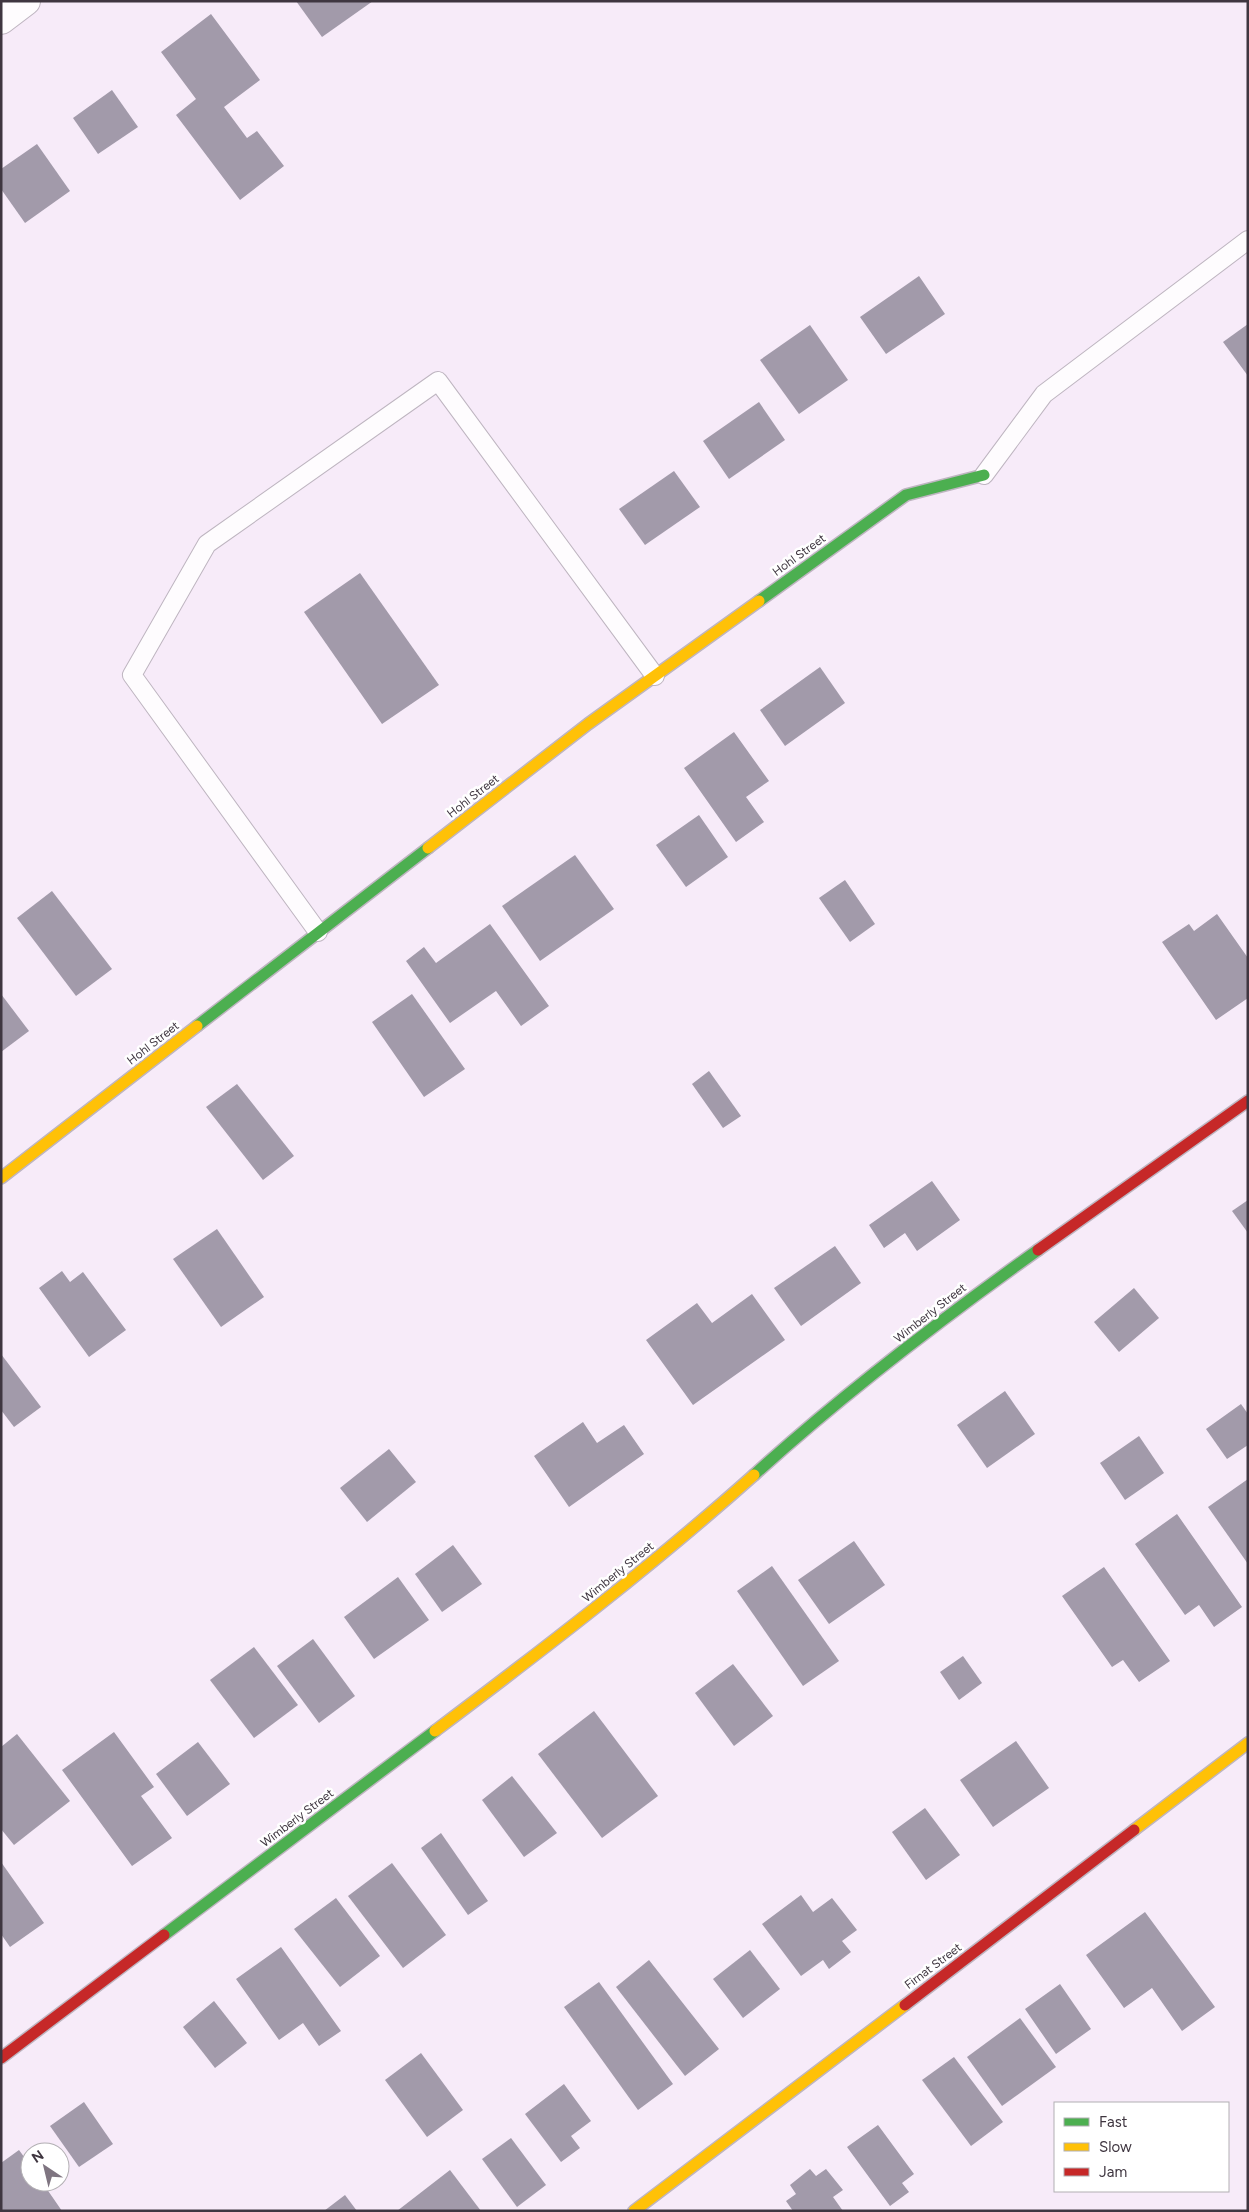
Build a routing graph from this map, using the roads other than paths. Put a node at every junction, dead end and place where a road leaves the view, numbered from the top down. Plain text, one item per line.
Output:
1 (26, 1) edge
2 (1, 20) edge
3 (1248, 240) edge
4 (984, 475) joint
5 (655, 676) junction
6 (318, 932) junction
7 (1248, 1101) edge
8 (1, 1178) edge
9 (1248, 1743) edge
10 (1, 2058) edge
11 (634, 2211) edge

1 - 2 street
3 - 4 lane
4 - 5 street, Hohl Street
5 - 6 street, Hohl Street
5 - 6 lane
6 - 8 street, Hohl Street
7 - 10 street, Wimberly Street
9 - 11 street, Firnat Street

